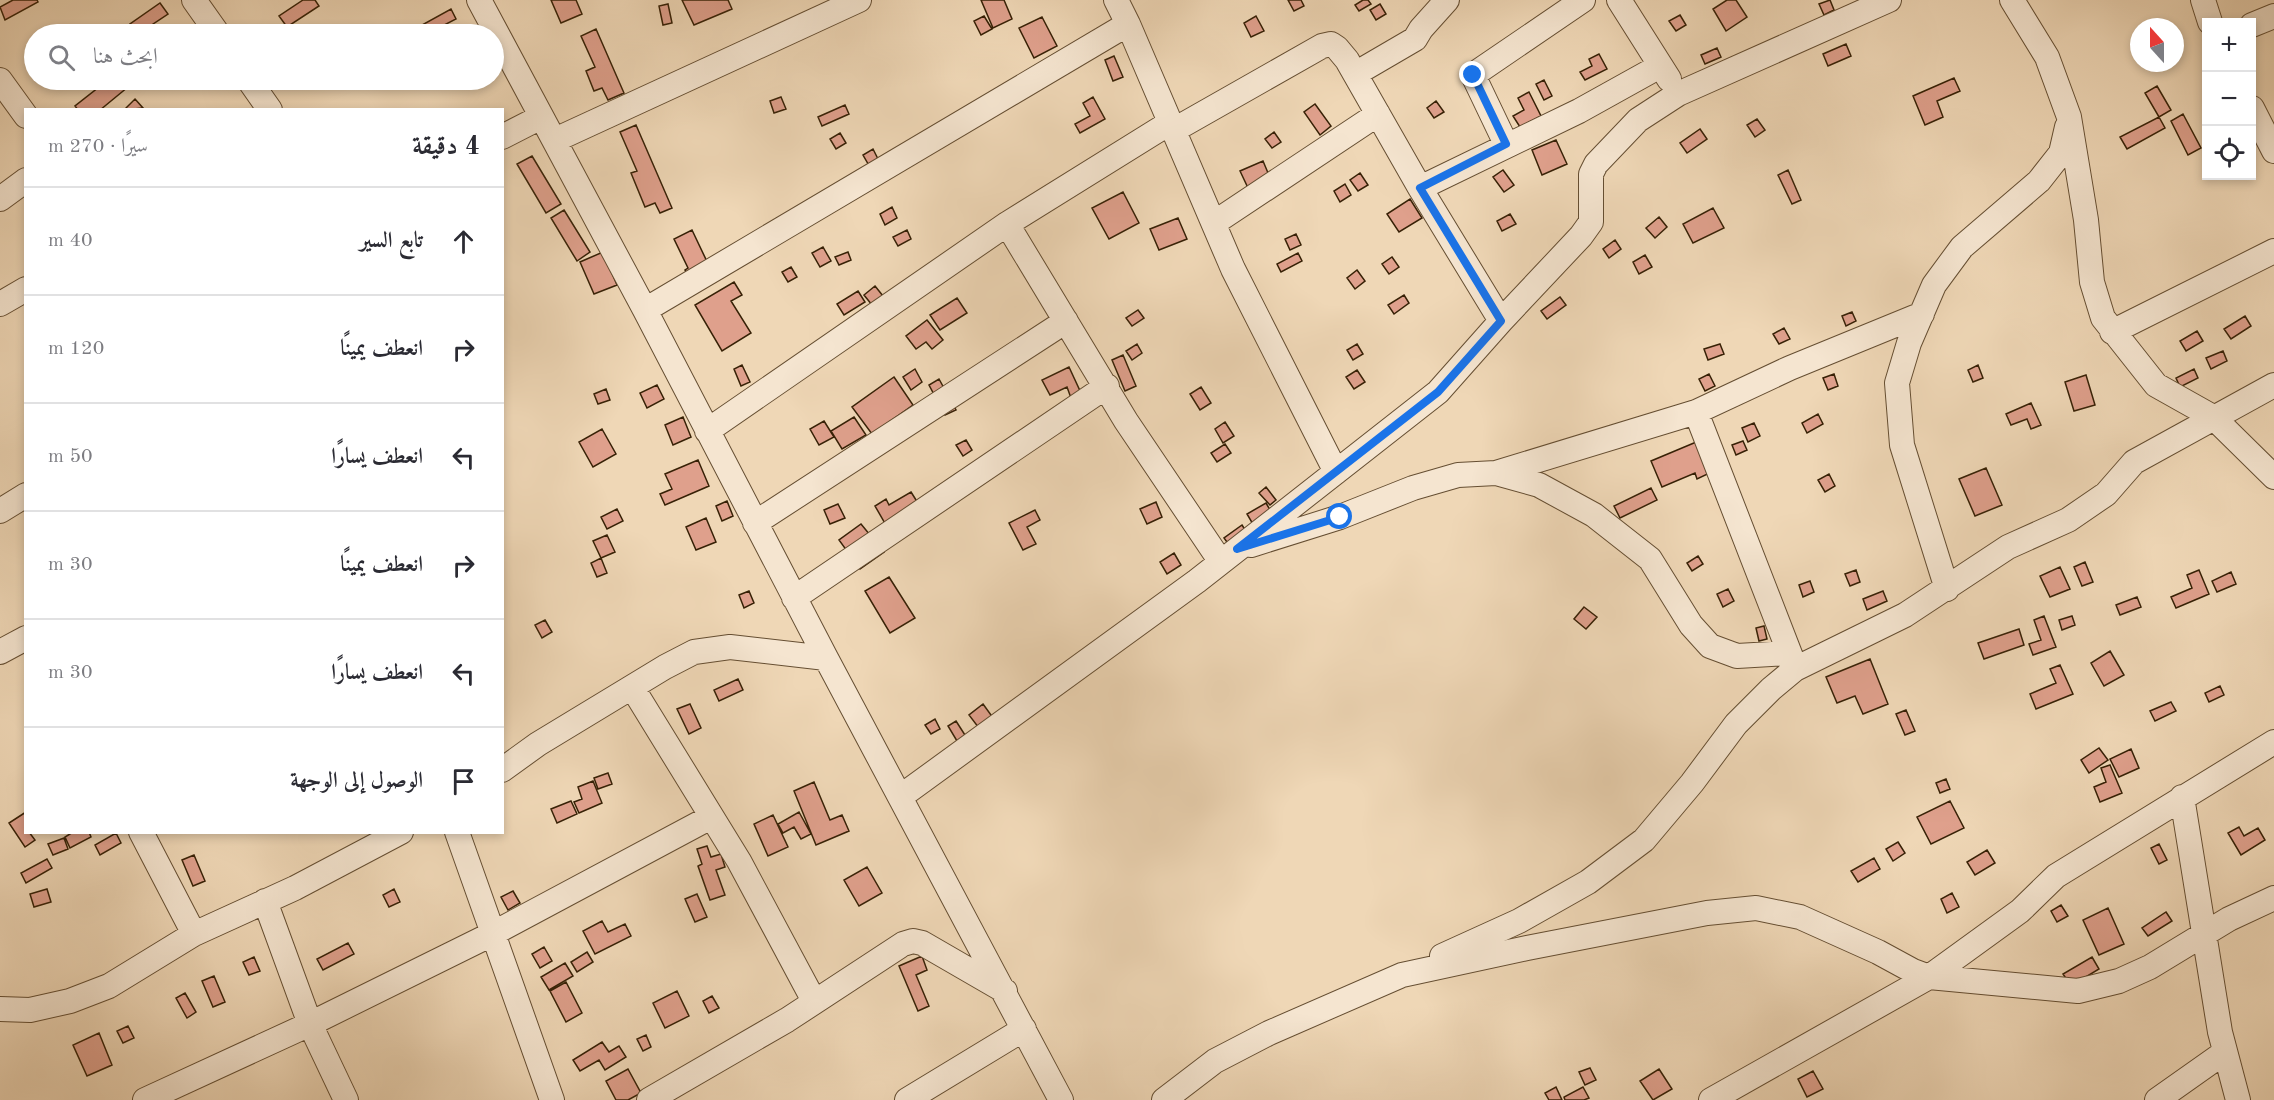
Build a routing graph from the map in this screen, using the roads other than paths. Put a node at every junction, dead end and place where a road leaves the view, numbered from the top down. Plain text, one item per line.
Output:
1 (194, 0) edge
2 (859, 0) edge
3 (1116, 0) edge
4 (1447, 0) edge
5 (1583, 0) edge
6 (1619, 0) edge
7 (1889, 0) edge
8 (2012, 0) edge
9 (2203, 0) edge
10 (486, 6) edge
11 (2274, 16) edge
12 (2209, 18) edge
13 (2256, 23) edge
14 (211, 24) edge
15 (495, 24) edge
16 (1128, 24) junction
17 (504, 42) edge
18 (1660, 66) junction
19 (1355, 74) junction
20 (0, 80) edge
21 (256, 90) edge
22 (1678, 94) junction
23 (269, 108) edge
24 (24, 113) edge
25 (1378, 114) junction
26 (2256, 116) edge
27 (541, 117) junction
28 (2069, 117) junction
29 (1172, 126) junction
30 (504, 136) edge
31 (555, 140) junction
32 (1506, 144) junction
33 (2274, 151) edge
34 (24, 181) edge
35 (1420, 188) junction
36 (0, 199) edge
37 (1214, 223) junction
38 (1007, 224) junction
39 (2274, 251) edge
40 (24, 290) edge
41 (0, 304) edge
42 (645, 310) junction
43 (1922, 314) junction
44 (1066, 321) junction
45 (1501, 321) junction
46 (2112, 332) junction
47 (2274, 385) edge
48 (1107, 386) junction
49 (1696, 412) junction
50 (2213, 417) junction
51 (707, 431) junction
52 (1336, 472) junction
53 (1496, 473) junction
54 (2274, 477) edge
55 (24, 496) edge
56 (0, 511) edge
57 (755, 523) junction
58 (1229, 556) junction
59 (1947, 589) junction
60 (794, 598) junction
61 (24, 639) edge
62 (0, 652) edge
63 (826, 658) junction
64 (1792, 661) junction
65 (632, 687) junction
66 (2274, 742) edge
67 (504, 769) edge
68 (900, 797) junction
69 (2182, 797) junction
70 (711, 817) junction
71 (142, 834) edge
72 (397, 834) edge
73 (457, 834) edge
74 (2274, 898) edge
75 (265, 901) junction
76 (194, 934) junction
77 (492, 934) junction
78 (2203, 934) junction
79 (1402, 975) junction
80 (1929, 977) junction
81 (1005, 991) junction
82 (814, 1001) junction
83 (0, 1009) edge
84 (310, 1024) junction
85 (1024, 1029) junction
86 (2225, 1052) junction
87 (145, 1100) edge
88 (346, 1100) edge
89 (552, 1100) edge
90 (649, 1100) edge
91 (907, 1100) edge
92 (1061, 1100) edge
93 (1164, 1100) edge
94 (1711, 1100) edge
95 (2157, 1100) edge
96 (2238, 1100) edge

1 - 14 street
2 - 31 street
3 - 16 street
4 - 19 street
5 - 32 street
6 - 18 street
7 - 22 street
8 - 28 street
9 - 12 street
10 - 15 street
11 - 13 street
16 - 29 street
16 - 42 street
17 - 27 street
18 - 22 street
18 - 32 street
19 - 25 street
19 - 29 street
20 - 24 street
21 - 23 street
22 - 45 street
25 - 35 street
25 - 37 street
26 - 33 street
27 - 30 street
27 - 31 street
28 - 43 street
28 - 46 street
29 - 37 street
29 - 38 street
31 - 42 street
32 - 35 street
34 - 36 street
35 - 45 street
37 - 52 street
38 - 44 street
38 - 51 street
39 - 46 street
40 - 41 street
42 - 51 street
43 - 49 street
43 - 59 street
44 - 48 street
44 - 57 street
45 - 52 street
46 - 50 street
47 - 50 street
48 - 58 street
48 - 60 street
49 - 53 street
49 - 64 street
50 - 54 street
50 - 59 street
51 - 57 street
52 - 58 street
53 - 58 street
53 - 64 street
55 - 56 street
57 - 60 street
58 - 68 street
59 - 64 street
60 - 63 street
61 - 62 street
63 - 65 street
63 - 68 street
64 - 79 street
65 - 67 street
65 - 70 street
66 - 69 street
68 - 81 street
69 - 78 street
69 - 80 street
70 - 77 street
70 - 82 street
71 - 76 street
72 - 75 street
73 - 77 street
74 - 78 street
75 - 76 street
75 - 84 street
76 - 83 street
77 - 84 street
77 - 89 street
78 - 80 street
78 - 86 street
79 - 80 street
79 - 93 street
80 - 94 street
81 - 82 street
81 - 85 street
82 - 90 street
84 - 87 street
84 - 88 street
85 - 91 street
85 - 92 street
86 - 95 street
86 - 96 street

